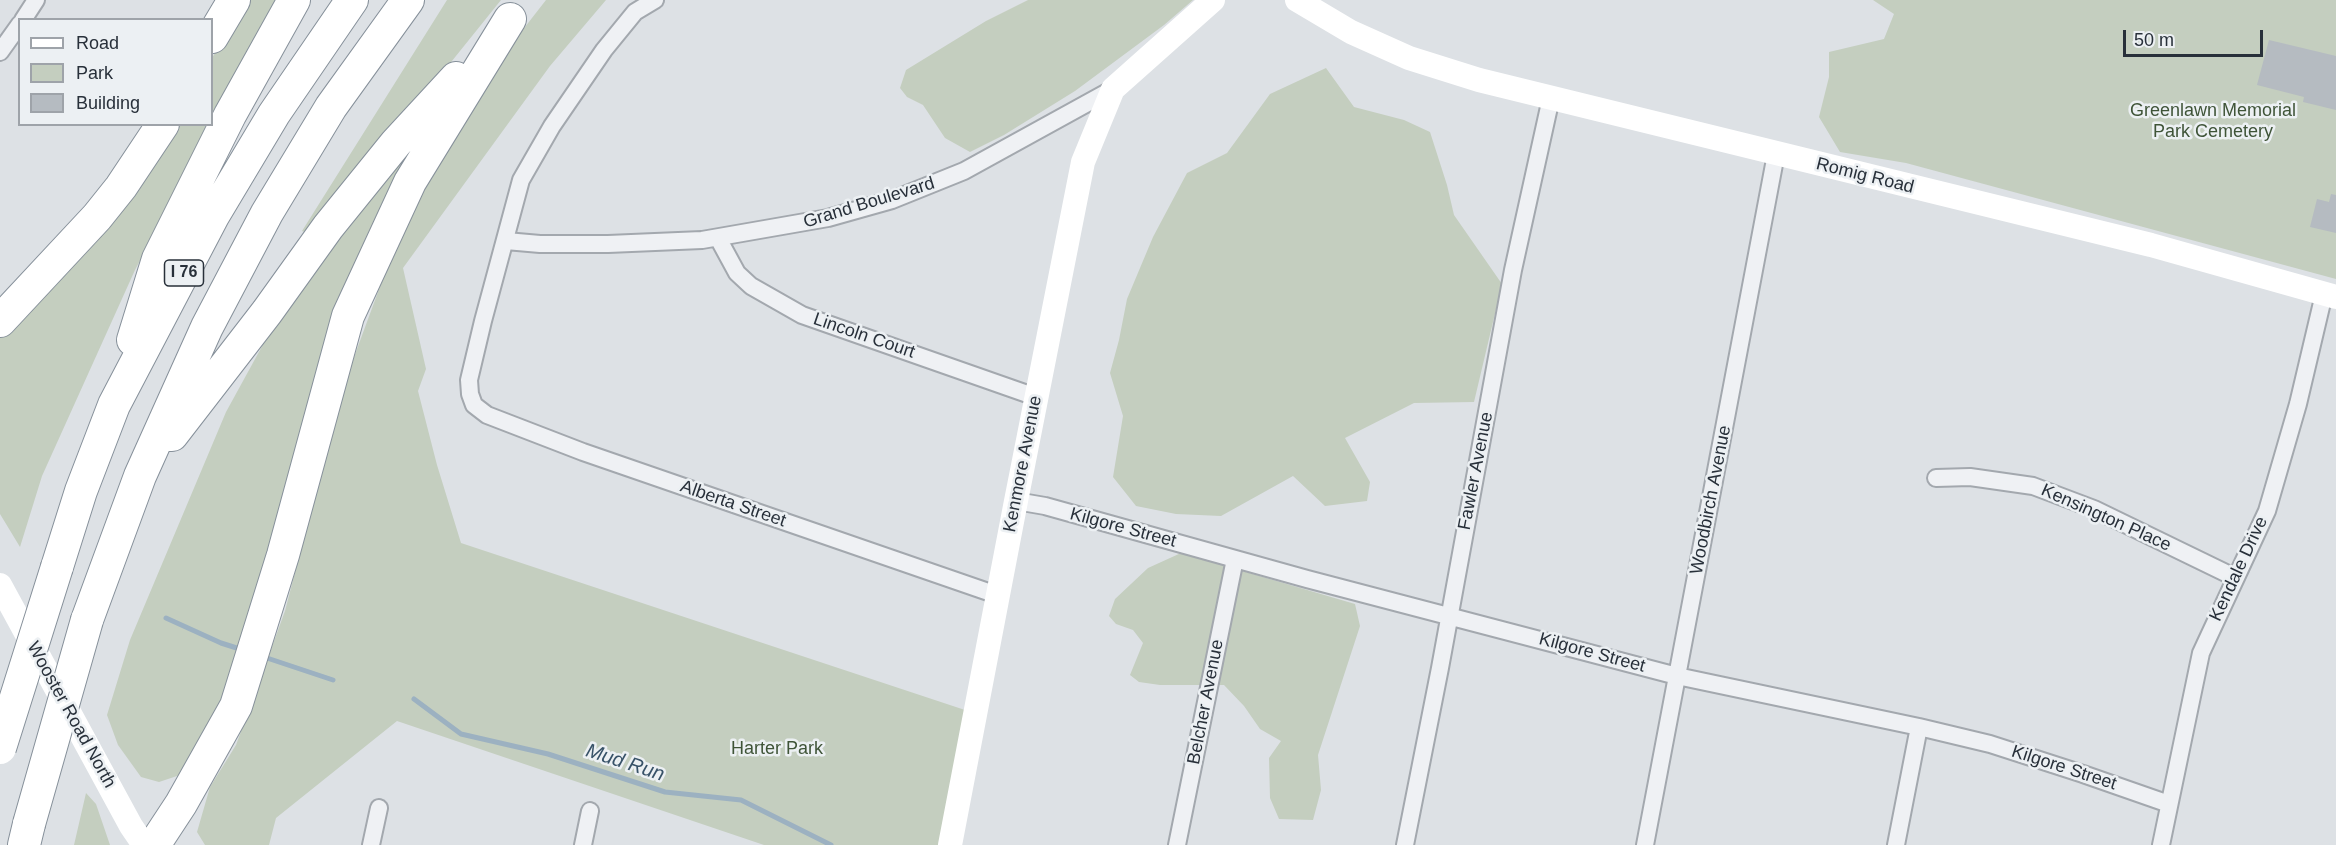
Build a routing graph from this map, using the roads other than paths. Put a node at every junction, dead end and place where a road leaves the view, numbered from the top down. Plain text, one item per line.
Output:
1 (36, 0) edge
2 (234, 0) edge
3 (294, 0) edge
4 (352, 0) edge
5 (408, 0) edge
6 (655, 0) edge
7 (1213, 0) edge
8 (1297, 0) edge
9 (517, 10) edge
10 (23, 18) edge
11 (18, 27) edge
12 (213, 35) edge
13 (0, 52) edge
14 (1113, 88) junction
15 (1551, 98) junction
16 (162, 126) edge
17 (1776, 154) junction
18 (718, 238) junction
19 (506, 242) junction
20 (2330, 296) edge
21 (0, 321) edge
22 (1036, 397) junction
23 (114, 405) junction
24 (140, 476) junction
25 (1936, 478) dead end
26 (1016, 501) junction
27 (1235, 559) junction
28 (2234, 578) junction
29 (0, 585) edge
30 (997, 595) junction
31 (1449, 616) junction
32 (1677, 676) junction
33 (1919, 727) junction
34 (0, 748) edge
35 (2169, 804) junction
36 (379, 808) dead end
37 (590, 811) dead end
38 (26, 834) edge
39 (139, 840) edge
40 (371, 845) edge
41 (583, 845) edge
42 (951, 845) edge
43 (1177, 845) edge
44 (1405, 845) edge
45 (1645, 845) edge
46 (1896, 845) edge
47 (2161, 845) edge

1 - 10 street
2 - 12 highway
3 - 23 highway
4 - 23 highway, I 76
5 - 24 highway, I 76
6 - 19 street
7 - 14 street, Grand Boulevard
8 - 15 street, Romig Road
9 - 24 highway
9 - 39 highway
11 - 13 street
14 - 18 street, Grand Boulevard
14 - 22 street, Kenmore Avenue
15 - 17 street, Romig Road
15 - 31 street, Fawler Avenue
16 - 21 highway
17 - 20 street, Romig Road
17 - 32 street, Woodbirch Avenue
18 - 19 street, Grand Boulevard
18 - 22 street, Lincoln Court
19 - 30 street, Alberta Street
20 - 28 street, Kendale Drive
22 - 26 street, Kenmore Avenue
23 - 34 highway, I 76, bridge
24 - 38 highway, I 76, bridge
25 - 28 street, Kensington Place
26 - 27 street, Kilgore Street
26 - 30 street, Kenmore Avenue
27 - 31 street, Kilgore Street
27 - 43 street, Belcher Avenue
28 - 35 street, Kendale Drive
29 - 39 street, Wooster Road North
30 - 42 street, Kenmore Avenue
31 - 32 street, Kilgore Street
31 - 44 street, Fawler Avenue
32 - 33 street, Kilgore Street
32 - 45 street, Woodbirch Avenue
33 - 35 street, Kilgore Street
33 - 46 street
35 - 47 street, Kendale Drive
36 - 40 street
37 - 41 street

